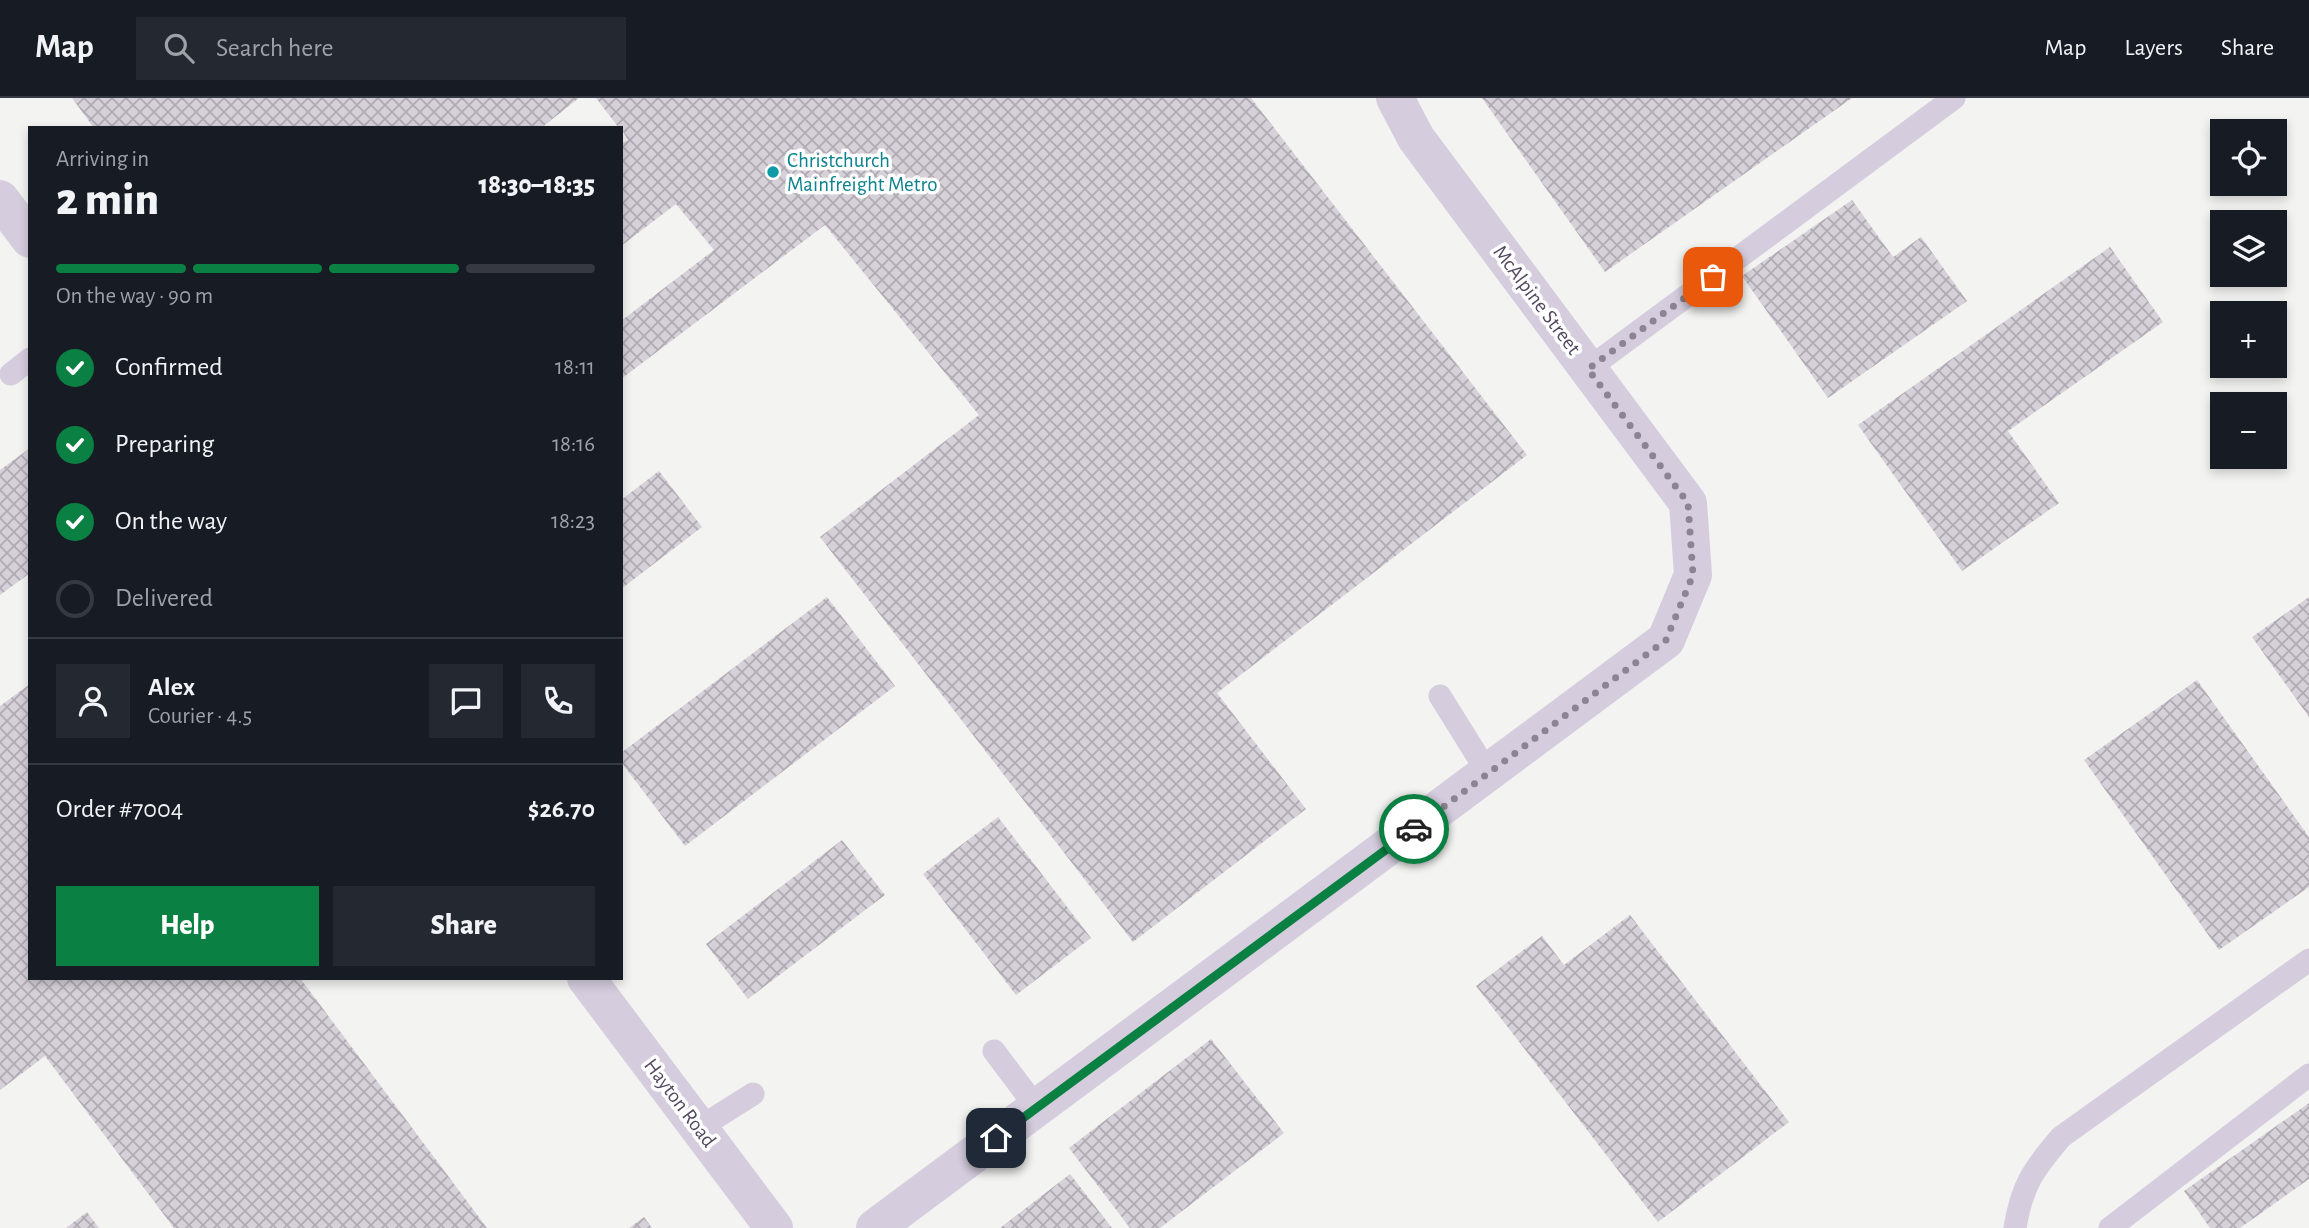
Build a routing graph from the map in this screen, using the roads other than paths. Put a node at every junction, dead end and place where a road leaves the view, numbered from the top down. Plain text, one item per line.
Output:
1 (1395, 98) edge
2 (1954, 98) edge
3 (0, 199) edge
4 (28, 236) edge
5 (28, 361) edge
6 (1588, 369) junction
7 (11, 374) dead end
8 (1440, 696) dead end
9 (1488, 773) junction
10 (2309, 960) edge
11 (588, 980) edge
12 (994, 1051) dead end
13 (2309, 1075) edge
14 (753, 1094) dead end
15 (1037, 1108) junction
16 (699, 1128) junction
17 (774, 1228) edge
18 (875, 1228) edge
19 (2015, 1228) edge
20 (2110, 1228) edge

1 - 6 street, McAlpine Street
2 - 6 lane
3 - 4 street
5 - 7 lane
6 - 9 street, McAlpine Street
8 - 9 lane
9 - 15 street, McAlpine Street
10 - 19 lane
11 - 16 street, Hayton Road
12 - 15 lane
13 - 20 lane
14 - 16 lane
15 - 18 street, McAlpine Street
16 - 17 street, Hayton Road

